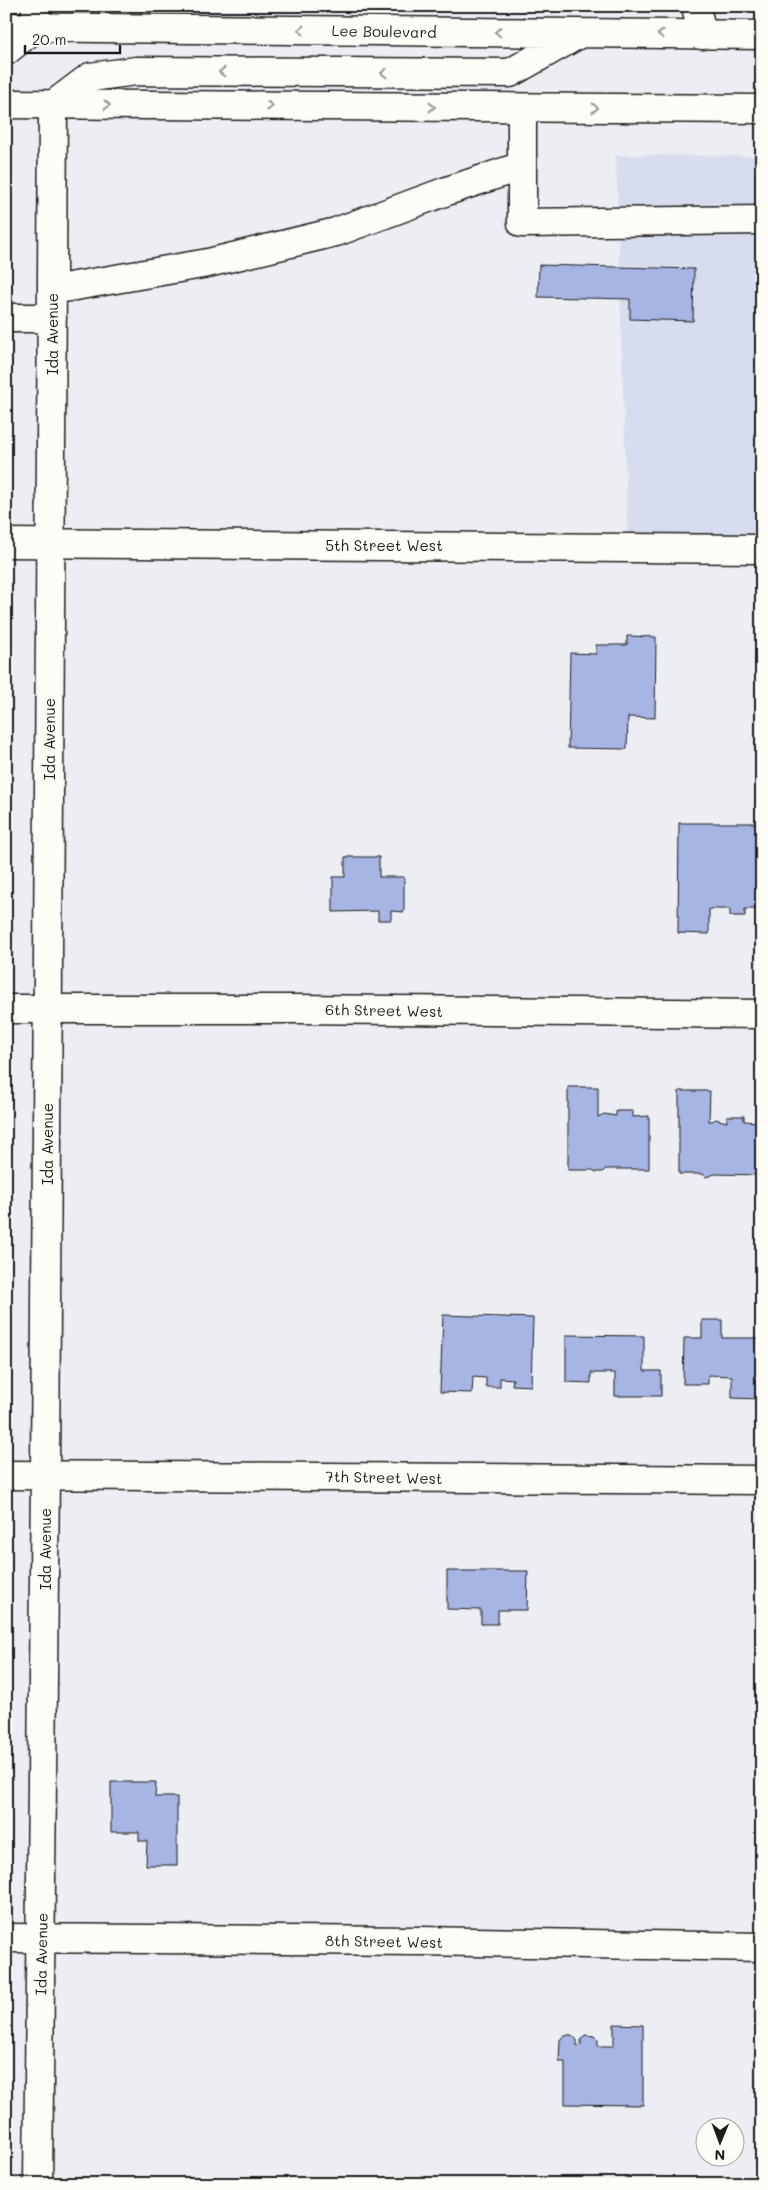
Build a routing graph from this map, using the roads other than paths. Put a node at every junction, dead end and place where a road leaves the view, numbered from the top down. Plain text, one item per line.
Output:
1 (696, 6) edge
2 (36, 17) edge
3 (6, 27) edge
4 (580, 33) junction
5 (702, 35) junction
6 (762, 35) edge
7 (6, 51) edge
8 (6, 104) edge
9 (53, 105) junction
10 (522, 108) junction
11 (762, 109) edge
12 (522, 166) junction
13 (762, 220) edge
14 (52, 290) junction
15 (6, 318) edge
16 (52, 318) junction
17 (6, 543) edge
18 (50, 543) junction
19 (762, 549) edge
20 (6, 1009) edge
21 (48, 1009) junction
22 (762, 1014) edge
23 (6, 1475) edge
24 (45, 1475) junction
25 (762, 1480) edge
26 (6, 1938) edge
27 (42, 1938) junction
28 (762, 1947) edge
29 (38, 2184) edge

1 - 5 street
2 - 3 street, Lee Boulevard
4 -> 2 street, Lee Boulevard
2 - 7 street
5 -> 4 street, Lee Boulevard
4 -> 9 street
5 - 6 street, Lee Boulevard
8 - 9 street
9 -> 10 street
9 - 14 street, Ida Avenue
10 -> 11 street
10 - 12 street
12 - 13 street
12 - 14 street
14 - 16 street, Ida Avenue
15 - 16 street
16 - 18 street, Ida Avenue
17 - 18 street, 5th Street West
18 - 19 street, 5th Street West
18 - 21 street, Ida Avenue
20 - 21 street, 6th Street West
21 - 22 street, 6th Street West
21 - 24 street, Ida Avenue
23 - 24 street, 7th Street West
24 - 25 street, 7th Street West
24 - 27 street, Ida Avenue
26 - 27 street, 8th Street West
27 - 28 street, 8th Street West
27 - 29 street, Ida Avenue

